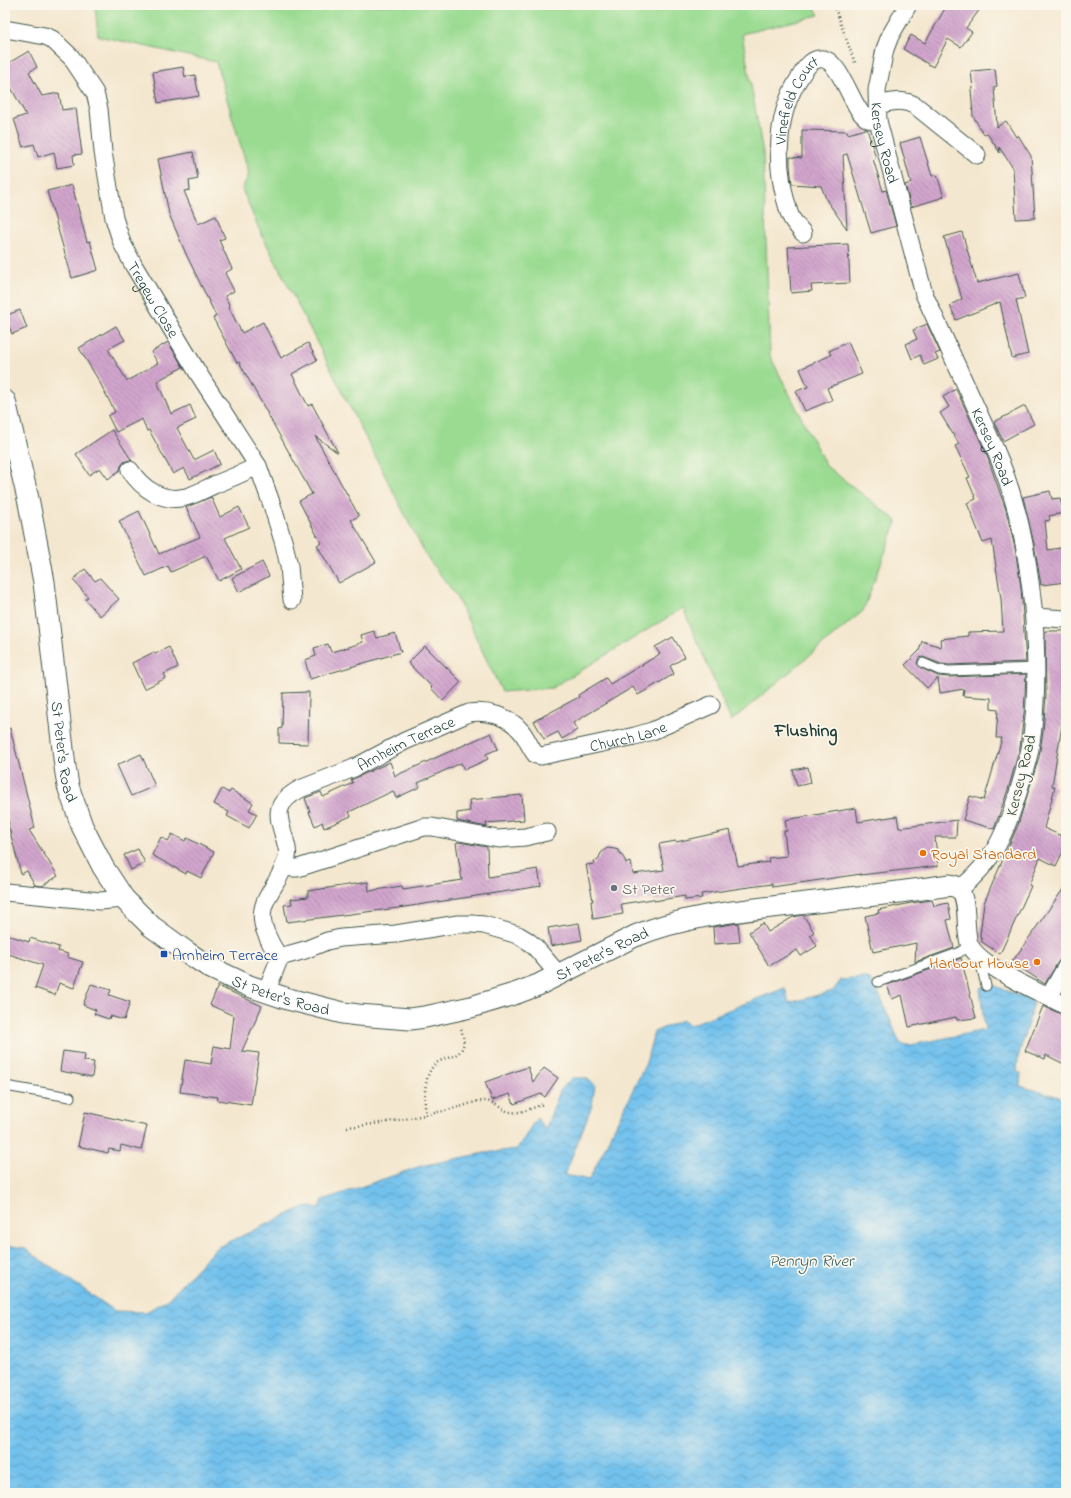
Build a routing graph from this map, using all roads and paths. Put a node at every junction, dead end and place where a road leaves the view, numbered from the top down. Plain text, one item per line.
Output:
1 (834, 5) edge
2 (908, 5) edge
3 (5, 29) edge
4 (857, 70) dead end
5 (877, 113) junction
6 (977, 155) dead end
7 (803, 233) dead end
8 (5, 401) edge
9 (258, 466) junction
10 (130, 470) dead end
11 (292, 600) dead end
12 (1034, 617) junction
13 (1066, 619) edge
14 (923, 663) dead end
15 (1037, 668) junction
16 (711, 706) dead end
17 (541, 756) joint
18 (547, 832) dead end
19 (284, 866) junction
20 (960, 889) junction
21 (5, 892) edge
22 (124, 899) junction
23 (975, 952) junction
24 (280, 957) junction
25 (1066, 967) edge
26 (558, 974) junction
27 (878, 982) dead end
28 (986, 986) dead end
29 (266, 992) junction
30 (1048, 997) junction
31 (1066, 1006) edge
32 (458, 1010) junction
33 (5, 1086) edge
34 (70, 1097) dead end
35 (544, 1104) dead end
36 (426, 1115) junction
37 (347, 1127) dead end

1 - 4 path
2 - 5 street, Kersey Road
3 - 9 street, Tregew Close
5 - 6 street
5 - 7 street, Vinefield Court
5 - 12 street, Kersey Road
8 - 22 street, St Peter's Road
9 - 10 street
9 - 11 street, Tregew Close
12 - 13 street
12 - 15 street, Kersey Road
14 - 15 lane
15 - 20 street, Kersey Road
16 - 17 street, Church Lane
17 - 19 street, Arnheim Terrace
18 - 19 street
19 - 24 street, Arnheim Terrace
20 - 23 street
20 - 26 street, St Peter's Road
21 - 22 street
22 - 29 street, St Peter's Road
23 - 27 lane
23 - 28 lane
23 - 30 street
24 - 26 street
24 - 29 street
25 - 30 street
26 - 32 street, St Peter's Road
29 - 32 street, St Peter's Road
30 - 31 street
32 - 36 path
33 - 34 lane
35 - 36 path
36 - 37 path

